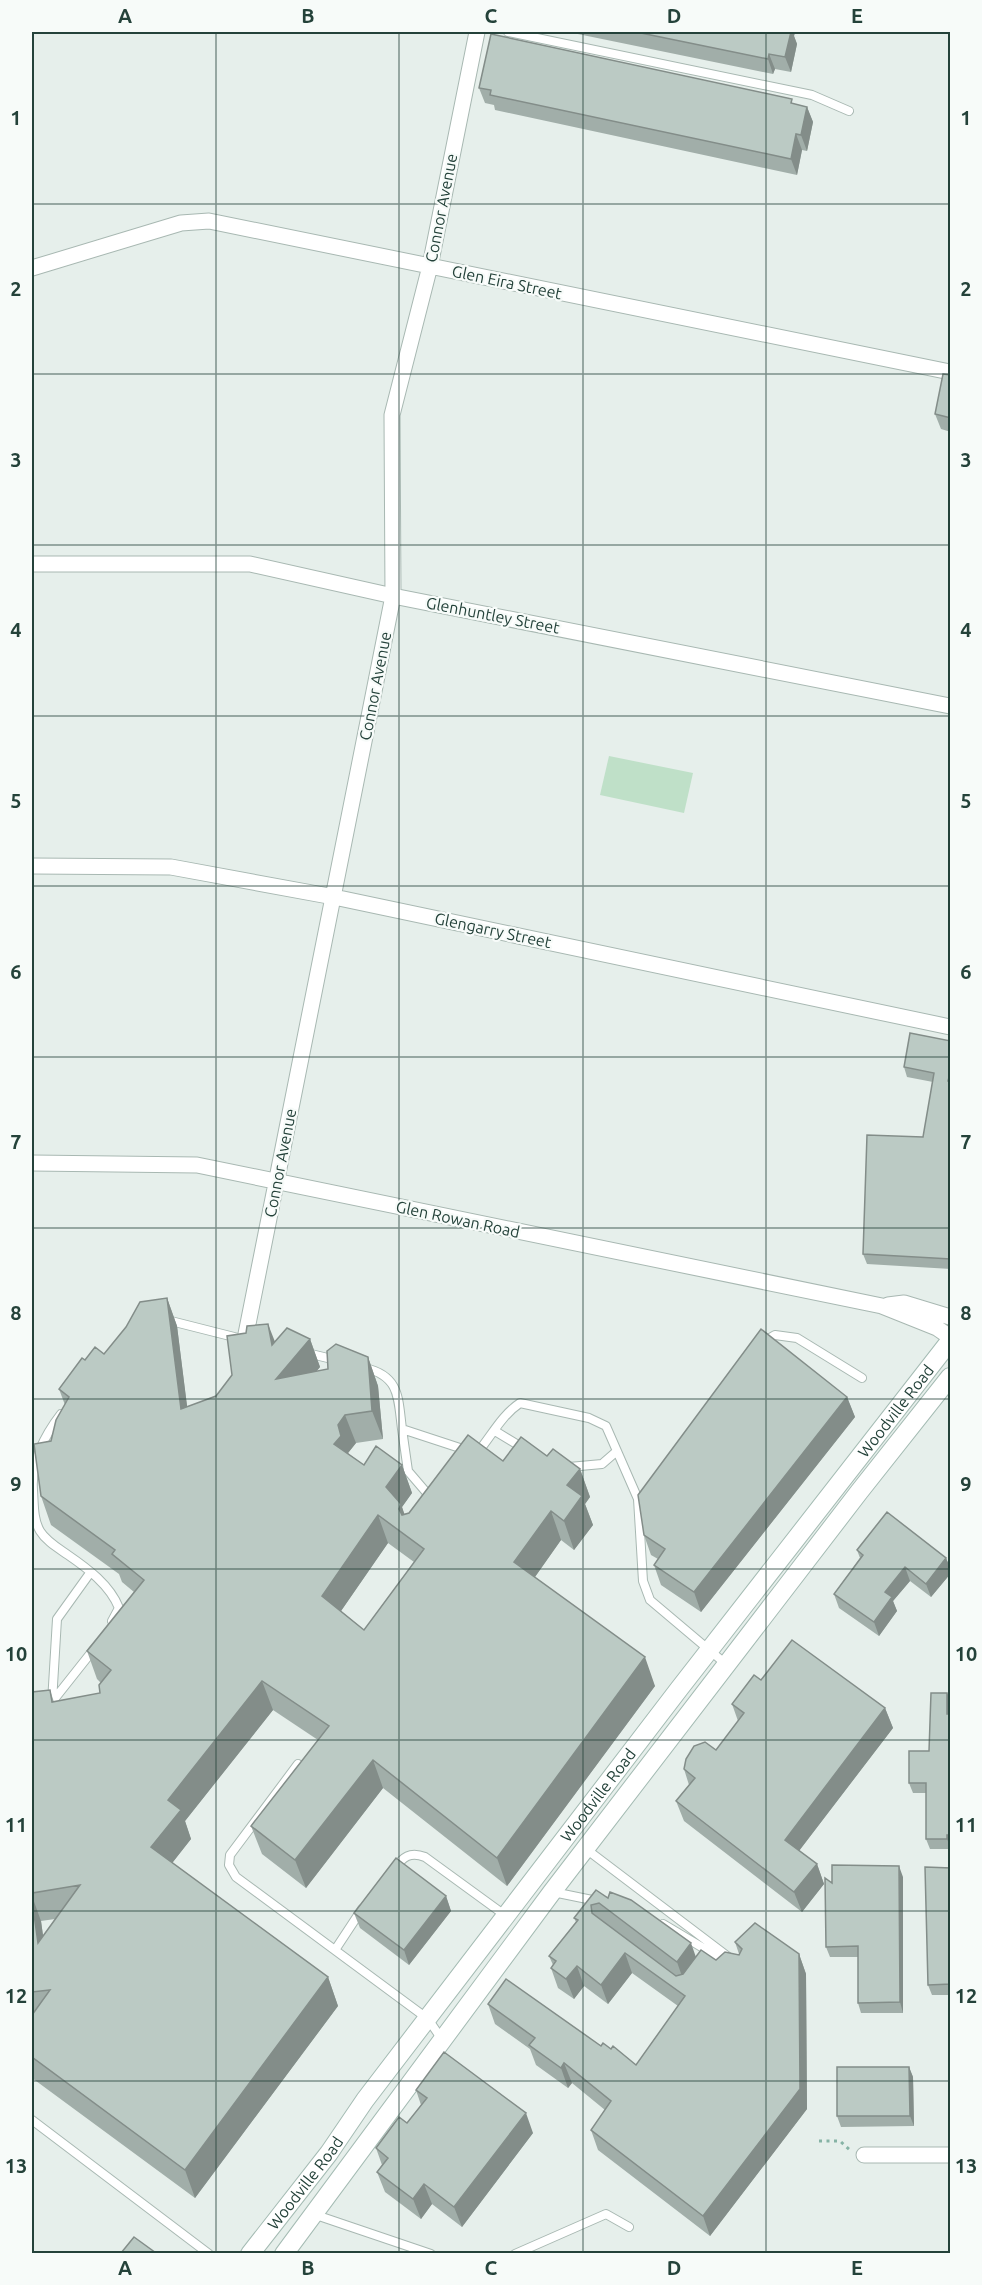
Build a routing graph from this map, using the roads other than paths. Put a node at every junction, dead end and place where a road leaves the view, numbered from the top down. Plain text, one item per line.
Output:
1 (477, 32) edge
2 (508, 32) edge
3 (849, 111) dead end
4 (430, 266) junction
5 (32, 268) edge
6 (951, 372) edge
7 (32, 564) edge
8 (393, 596) junction
9 (951, 706) edge
10 (32, 866) edge
11 (334, 897) junction
12 (951, 1027) edge
13 (32, 1163) edge
14 (276, 1182) junction
15 (882, 1306) junction
16 (951, 1317) edge
17 (160, 1320) edge
18 (951, 1339) edge
19 (250, 1340) joint
20 (757, 1346) edge
21 (295, 1350) edge
22 (347, 1363) edge
23 (358, 1366) edge
24 (862, 1378) dead end
25 (947, 1388) edge
26 (66, 1408) edge
27 (402, 1429) junction
28 (495, 1431) junction
29 (617, 1451) junction
30 (476, 1454) junction
31 (532, 1454) edge
32 (470, 1462) edge
33 (562, 1466) edge
34 (646, 1493) edge
35 (638, 1499) junction
36 (438, 1507) edge
37 (90, 1573) junction
38 (110, 1625) edge
39 (98, 1644) edge
40 (710, 1649) junction
41 (728, 1665) junction
42 (52, 1702) junction
43 (32, 1716) edge
44 (298, 1764) edge
45 (586, 1849) junction
46 (385, 1879) edge
47 (552, 1892) junction
48 (366, 1903) edge
49 (611, 1903) edge
50 (506, 1916) junction
51 (651, 1916) edge
52 (718, 1947) junction
53 (335, 1950) junction
54 (711, 1955) junction
55 (705, 1964) edge
56 (428, 2019) junction
57 (441, 2038) junction
58 (32, 2120) edge
59 (864, 2155) road end
60 (951, 2155) edge
61 (311, 2214) junction
62 (629, 2227) dead end
63 (209, 2253) edge
64 (250, 2253) edge
65 (284, 2253) edge
66 (431, 2253) edge
67 (515, 2253) edge

1 - 4 street, Connor Avenue
2 - 3 lane
4 - 5 street, Glen Eira Street
4 - 6 street, Glen Eira Street
4 - 8 street, Connor Avenue
7 - 8 street, Glenhuntley Street
8 - 9 street, Glenhuntley Street
8 - 11 street, Connor Avenue
10 - 11 street, Glengarry Street
11 - 12 street, Glengarry Street
11 - 14 street, Connor Avenue
13 - 14 street, Glen Rowan Road
14 - 15 street, Glen Rowan Road
14 - 19 street, Connor Avenue
15 - 16 street, Glen Rowan Road
15 - 18 street, Glen Rowan Road
17 - 19 lane
18 - 40 main road, Woodville Road
20 - 24 lane
21 - 22 lane
23 - 27 lane
25 - 41 main road, Woodville Road
26 - 37 lane
27 - 30 lane
27 - 36 lane
28 - 29 lane
28 - 30 lane
28 - 31 lane
29 - 33 lane
29 - 35 lane
30 - 32 lane
34 - 35 lane
35 - 40 lane
37 - 38 lane
37 - 42 lane
39 - 42 lane
40 - 41 lane
40 - 50 main road, Woodville Road
41 - 45 main road, Woodville Road
42 - 43 lane
44 - 53 lane
45 - 47 main road, Woodville Road
45 - 52 lane
46 - 50 lane
47 - 49 lane
47 - 57 main road, Woodville Road
48 - 53 lane
50 - 56 main road, Woodville Road
51 - 54 lane
52 - 54 lane
52 - 54 lane
53 - 56 lane
54 - 55 lane
56 - 57 lane
56 - 64 main road, Woodville Road
57 - 61 main road, Woodville Road
58 - 63 lane
59 - 60 street
61 - 65 main road, Woodville Road
61 - 66 lane
62 - 67 lane

